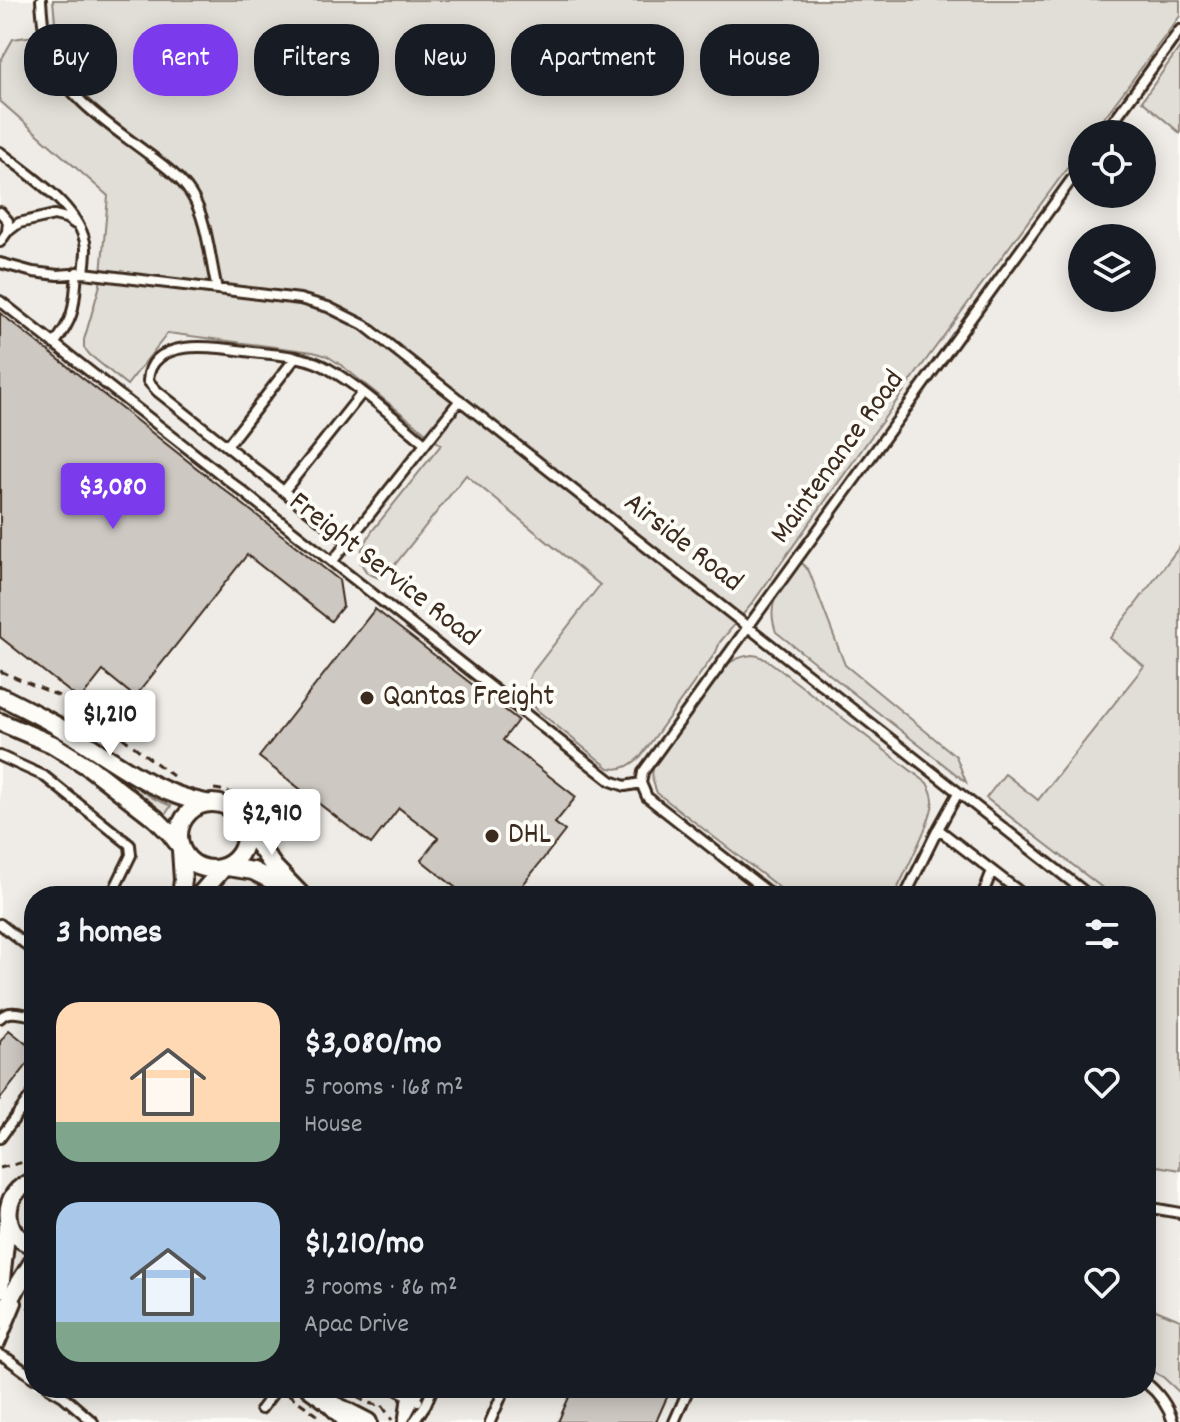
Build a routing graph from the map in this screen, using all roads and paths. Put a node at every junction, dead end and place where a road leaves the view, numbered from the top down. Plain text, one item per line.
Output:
1 (41, 0) edge
2 (1180, 30) edge
3 (1114, 120) edge
4 (0, 152) edge
5 (1068, 184) edge
6 (0, 212) edge
7 (80, 229) junction
8 (7, 232) junction
9 (0, 242) edge
10 (1, 263) edge
11 (81, 272) junction
12 (217, 289) junction
13 (0, 301) edge
14 (54, 344) junction
15 (296, 357) junction
16 (362, 393) junction
17 (460, 400) junction
18 (425, 443) junction
19 (227, 446) junction
20 (284, 491) junction
21 (348, 542) junction
22 (332, 562) junction
23 (747, 626) junction
24 (0, 671) edge
25 (0, 696) edge
26 (0, 722) edge
27 (0, 756) edge
28 (175, 777) dead end
29 (641, 783) junction
30 (958, 793) junction
31 (209, 796) junction
32 (240, 819) junction
33 (938, 829) junction
34 (181, 848) junction
35 (265, 855) junction
36 (225, 868) junction
37 (992, 871) junction
38 (116, 886) edge
39 (182, 886) edge
40 (208, 886) edge
41 (283, 886) edge
42 (292, 886) edge
43 (760, 886) edge
44 (910, 886) edge
45 (986, 886) edge
46 (1012, 886) edge
47 (1077, 886) edge
48 (0, 924) edge
49 (24, 943) edge
50 (24, 1014) edge
51 (0, 1018) edge
52 (24, 1106) edge
53 (0, 1138) edge
54 (24, 1162) edge
55 (0, 1168) edge
56 (24, 1182) edge
57 (0, 1184) edge
58 (24, 1185) edge
59 (1156, 1209) edge
60 (1180, 1213) edge
61 (4, 1223) edge
62 (24, 1242) edge
63 (24, 1275) joint
64 (0, 1289) edge
65 (0, 1321) edge
66 (0, 1344) edge
67 (0, 1355) edge
68 (24, 1371) edge
69 (1156, 1391) edge
70 (65, 1398) edge
71 (270, 1398) edge
72 (292, 1398) edge
73 (323, 1398) edge
74 (360, 1398) edge
75 (406, 1398) edge
76 (429, 1398) edge
77 (501, 1398) edge
78 (685, 1398) edge
79 (416, 1400) joint
80 (327, 1401) junction
81 (426, 1404) junction
82 (261, 1409) dead end
83 (93, 1422) edge
84 (327, 1422) edge
85 (348, 1422) edge
86 (368, 1422) edge
87 (395, 1422) edge
88 (403, 1422) edge
89 (414, 1422) edge
90 (490, 1422) edge
91 (674, 1422) edge
92 (1173, 1422) edge

1 - 12 lane
2 - 3 lane
4 - 7 lane
5 - 23 lane, Maintenance Road
6 - 8 lane
7 - 8 lane
7 - 11 lane
8 - 9 lane
10 - 11 lane, Airside Road
11 - 12 lane, Airside Road
11 - 14 lane
12 - 17 lane, Airside Road
13 - 14 lane, Freight Service Road
14 - 22 lane, Freight Service Road
15 - 16 lane
15 - 19 lane
15 - 19 lane
16 - 18 lane
16 - 20 lane
17 - 18 lane
17 - 23 lane, Airside Road
18 - 21 lane
19 - 20 lane
20 - 21 lane
21 - 22 lane
22 - 29 lane, Freight Service Road
23 - 29 lane, Maintenance Road
23 - 30 lane, Airside Road
24 - 28 path
25 - 31 street
26 - 34 street
27 - 38 lane
29 - 43 lane
30 - 33 lane
30 - 47 lane, Airside Road
31 - 32 street
31 - 34 street
31 - 35 path
32 - 35 street
32 - 36 street
33 - 37 lane
33 - 44 lane
34 - 36 street
34 - 39 street
35 - 42 street
36 - 40 street
36 - 41 street
37 - 45 lane
37 - 46 lane
48 - 49 lane
50 - 51 lane
52 - 53 lane
54 - 55 path
56 - 57 street
58 - 61 street
59 - 60 lane
61 - 62 street
61 - 64 street
63 - 65 street
63 - 66 lane
67 - 68 lane
69 - 92 lane
70 - 83 lane
71 - 82 lane
72 - 84 path
73 - 80 street
74 - 87 path
75 - 88 lane
76 - 81 lane
77 - 90 lane
78 - 91 lane
79 - 81 lane
79 - 88 lane
80 - 85 street
80 - 86 street
81 - 89 lane

